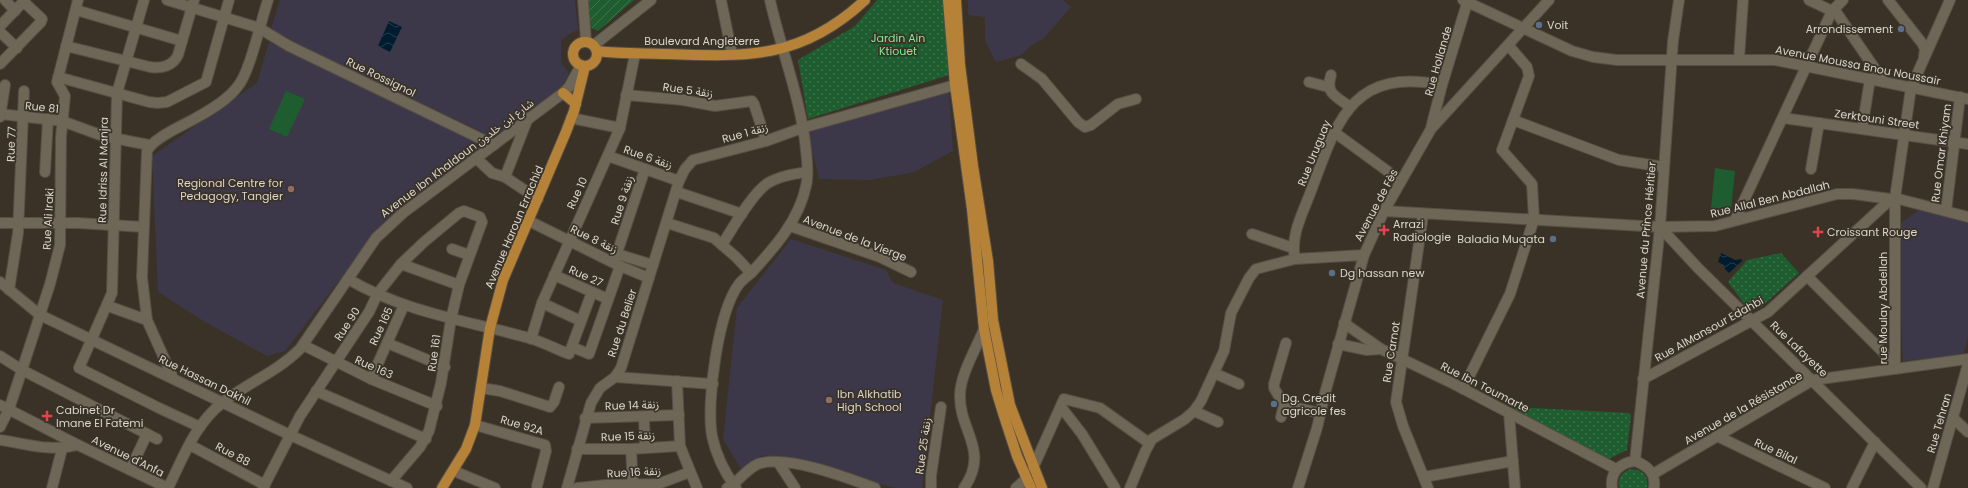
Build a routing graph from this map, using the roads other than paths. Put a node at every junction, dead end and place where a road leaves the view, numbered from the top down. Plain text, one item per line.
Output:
1 (5, 0) edge
2 (144, 0) edge
3 (167, 0) edge
4 (229, 0) edge
5 (268, 0) edge
6 (583, 0) edge
7 (651, 0) edge
8 (721, 0) edge
9 (770, 0) edge
10 (948, 0) edge
11 (956, 0) edge
12 (1467, 0) edge
13 (1549, 0) edge
14 (1679, 0) edge
15 (1743, 0) edge
16 (1809, 0) edge
17 (1843, 0) edge
18 (1888, 0) edge
19 (1950, 0) edge
20 (25, 1) edge
21 (863, 1) edge
22 (1822, 2) edge
23 (193, 4) edge
24 (77, 5) edge
25 (1833, 10) junction
26 (15, 11) junction
27 (225, 17) junction
28 (0, 26) edge
29 (136, 27) junction
30 (259, 28) junction
31 (1525, 28) junction
32 (0, 32) edge
33 (182, 41) junction
34 (66, 46) junction
35 (592, 46) junction
36 (1509, 46) junction
37 (17, 48) junction
38 (784, 49) junction
39 (635, 54) junction
40 (732, 54) junction
41 (1924, 56) junction
42 (1671, 59) junction
43 (1739, 59) junction
44 (126, 61) junction
45 (0, 64) edge
46 (1021, 64) dead end
47 (583, 66) junction
48 (1807, 67) junction
49 (1331, 75) dead end
50 (58, 77) junction
51 (1870, 80) junction
52 (1309, 82) dead end
53 (1884, 82) junction
54 (5, 85) dead end
55 (955, 85) junction
56 (1442, 85) junction
57 (1328, 87) junction
58 (1910, 88) junction
59 (24, 91) dead end
60 (117, 93) junction
61 (562, 93) junction
62 (626, 95) junction
63 (1964, 98) edge
64 (1136, 99) dead end
65 (576, 104) junction
66 (1350, 107) junction
67 (0, 115) edge
68 (24, 117) junction
69 (528, 118) junction
70 (571, 118) junction
71 (1783, 118) junction
72 (48, 119) junction
73 (1513, 120) junction
74 (62, 121) junction
75 (1819, 123) junction
76 (620, 128) junction
77 (802, 128) junction
78 (1431, 129) junction
79 (1862, 129) junction
80 (1334, 132) junction
81 (1904, 135) junction
82 (115, 139) junction
83 (766, 141) junction
84 (1955, 142) junction
85 (1968, 144) edge
86 (149, 145) junction
87 (494, 145) junction
88 (608, 156) junction
89 (476, 158) junction
90 (693, 160) joint
91 (1664, 167) junction
92 (645, 169) junction
93 (1811, 169) dead end
94 (45, 172) dead end
95 (807, 172) junction
96 (505, 177) junction
97 (680, 181) junction
98 (1401, 181) junction
99 (676, 192) junction
100 (1893, 198) junction
101 (538, 199) junction
102 (1946, 211) junction
103 (1384, 212) junction
104 (742, 214) junction
105 (1423, 215) junction
106 (1968, 217) edge
107 (482, 219) joint
108 (1534, 219) junction
109 (1735, 220) junction
110 (529, 221) junction
111 (19, 222) junction
112 (0, 223) edge
113 (61, 223) junction
114 (667, 223) junction
115 (114, 225) junction
116 (790, 226) junction
117 (144, 227) junction
118 (1660, 227) junction
119 (1252, 234) dead end
120 (569, 241) junction
121 (722, 245) junction
122 (1293, 248) junction
123 (452, 249) dead end
124 (1364, 254) junction
125 (470, 255) junction
126 (1295, 259) junction
127 (617, 261) junction
128 (400, 264) junction
129 (653, 265) junction
130 (911, 272) dead end
131 (751, 273) junction
132 (554, 275) junction
133 (1807, 276) junction
134 (649, 278) junction
135 (348, 279) junction
136 (0, 282) edge
137 (459, 285) junction
138 (9, 290) junction
139 (592, 292) junction
140 (378, 293) junction
141 (608, 299) junction
142 (542, 303) junction
143 (404, 305) junction
144 (108, 306) junction
145 (40, 315) junction
146 (451, 319) junction
147 (147, 320) junction
148 (581, 321) junction
149 (1753, 321) junction
150 (1344, 323) junction
151 (490, 328) junction
152 (984, 329) junction
153 (92, 339) junction
154 (531, 339) junction
155 (387, 343) junction
156 (1286, 343) dead end
157 (1338, 344) junction
158 (303, 345) junction
159 (572, 347) junction
160 (1381, 349) junction
161 (0, 356) edge
162 (1403, 359) junction
163 (1968, 360) edge
164 (336, 363) junction
165 (1968, 364) edge
166 (445, 367) junction
167 (1892, 369) junction
168 (22, 370) junction
169 (1214, 373) junction
170 (615, 377) junction
171 (174, 378) junction
172 (371, 379) junction
173 (1643, 379) junction
174 (1813, 380) junction
175 (677, 381) junction
176 (713, 384) junction
177 (1239, 384) dead end
178 (559, 387) dead end
179 (481, 388) junction
180 (1463, 389) junction
181 (316, 392) junction
182 (223, 402) junction
183 (1062, 403) junction
184 (1284, 405) junction
185 (436, 406) junction
186 (4, 407) edge
187 (940, 407) dead end
188 (1194, 411) junction
189 (1509, 413) junction
190 (679, 414) junction
191 (1320, 414) junction
192 (644, 417) junction
193 (1281, 417) dead end
194 (585, 418) junction
195 (1953, 418) junction
196 (1218, 422) dead end
197 (475, 425) junction
198 (200, 426) junction
199 (0, 427) edge
200 (1968, 432) edge
201 (147, 434) junction
202 (290, 435) junction
203 (1716, 436) junction
204 (426, 438) junction
205 (157, 439) dead end
206 (0, 440) edge
207 (1875, 442) junction
208 (1149, 443) junction
209 (78, 445) junction
210 (190, 445) junction
211 (680, 446) junction
212 (644, 448) junction
213 (62, 449) junction
214 (577, 449) junction
215 (631, 449) junction
216 (1513, 461) junction
217 (1635, 461) junction
218 (778, 462) junction
219 (1033, 468) junction
220 (1616, 469) junction
221 (130, 470) junction
222 (454, 471) junction
223 (690, 472) junction
224 (1653, 474) junction
225 (1424, 477) junction
226 (1026, 479) junction
227 (390, 481) junction
228 (264, 486) edge
229 (537, 486) dead end
230 (631, 486) edge
231 (599, 487) edge
232 (732, 487) edge
233 (52, 488) edge
234 (168, 488) edge
235 (407, 488) edge
236 (442, 488) edge
237 (495, 488) edge
238 (567, 488) edge
239 (577, 488) edge
240 (697, 488) edge
241 (795, 488) edge
242 (875, 488) edge
243 (931, 488) edge
244 (964, 488) edge
245 (1016, 488) edge
246 (1031, 488) edge
247 (1042, 488) edge
248 (1115, 488) edge
249 (1130, 488) edge
250 (1298, 488) edge
251 (1428, 488) edge
252 (1515, 488) edge
253 (1612, 488) edge
254 (1654, 488) edge
255 (1825, 488) edge
256 (1852, 488) edge
257 (1921, 488) edge
258 (1933, 488) edge

1 - 26 street
2 - 29 street, Rue Idriss Al Manjra
3 - 23 street, Rue Rossignol
4 - 27 street
5 - 30 street
6 - 35 street
7 - 35 street
8 - 40 street
9 - 38 street
10 - 55 main road
11 - 219 main road
12 - 31 street, Avenue Moussa Bnou Noussair
12 - 56 street, Rue Hollande
13 - 31 street, Avenue de Fès
14 - 42 street, Avenue du Prince Héritier
15 - 43 street
16 - 22 street
17 - 25 street
18 - 41 street
19 - 41 street, rue Moulay Abdellah
20 - 26 street
20 - 37 street
21 - 38 main road, Boulevard Angleterre
22 - 25 street
23 - 27 street, Rue Rossignol
23 - 33 street
24 - 29 street
24 - 34 street
25 - 48 street
25 - 53 street
26 - 28 street
27 - 30 street, Rue Rossignol
27 - 60 street
29 - 33 street
29 - 44 street, Rue Idriss Al Manjra
30 - 86 street
30 - 87 street, Rue Rossignol
31 - 36 street, Avenue de Fès
31 - 42 street, Avenue Moussa Bnou Noussair
32 - 37 street
33 - 44 street
34 - 44 street
34 - 50 street
35 - 39 main road, Boulevard Angleterre
35 - 47 main road
35 - 47 main road
36 - 73 street
36 - 78 street, Avenue de Fès
37 - 45 street
38 - 40 main road, Boulevard Angleterre
38 - 77 street
39 - 40 main road, Boulevard Angleterre
39 - 62 street, Rue 10
41 - 58 street, rue Moulay Abdellah
42 - 43 street, Avenue Moussa Bnou Noussair
42 - 91 street, Avenue du Prince Héritier
43 - 48 street, Avenue Moussa Bnou Noussair
44 - 60 street, Rue Idriss Al Manjra
46 - 64 street
47 - 61 street, Avenue Ibn Khaldoun شارع ابن خلدون
47 - 65 main road, Avenue Haroun Errachid
48 - 51 street, Avenue Moussa Bnou Noussair
48 - 71 street
49 - 57 street
50 - 60 street
50 - 74 street, Rue Ali Iraki
51 - 53 street, Avenue Moussa Bnou Noussair
51 - 79 street
52 - 57 street
53 - 58 street, Avenue Moussa Bnou Noussair
54 - 67 street
55 - 77 street, Rue 1 زنقة
55 - 152 main road
56 - 66 street, Rue Uruguay
56 - 78 street, Rue Hollande
57 - 66 street
58 - 63 street, Avenue Moussa Bnou Noussair
58 - 81 street, rue Moulay Abdellah
59 - 68 street, Rue 77
60 - 82 street, Rue Idriss Al Manjra
61 - 65 main road
61 - 69 street, Avenue Ibn Khaldoun شارع ابن خلدون
62 - 76 street, Rue 10
62 - 83 street, Rue 5 زنقة
63 - 84 street, Rue Omar Khiyam
65 - 70 main road, Avenue Haroun Errachid
66 - 80 street, Rue Uruguay
67 - 68 street, Rue 81
68 - 72 street, Rue 81
68 - 111 street, Rue 77
69 - 87 street, Avenue Ibn Khaldoun شارع ابن خلدون
69 - 96 street
70 - 76 street
70 - 101 main road, Avenue Haroun Errachid
71 - 75 street, Zerktouni Street
71 - 109 street
72 - 74 street, Rue 81
72 - 94 street
73 - 91 street
73 - 108 street
74 - 82 street, Rue 81
74 - 113 street, Rue Ali Iraki
75 - 79 street, Zerktouni Street
75 - 93 street
76 - 88 street, Rue 10
77 - 83 street, Rue 1 زنقة
77 - 95 street
78 - 98 street, Avenue de Fès
79 - 81 street, Zerktouni Street
80 - 98 street
80 - 122 street, Rue Uruguay
81 - 84 street, Zerktouni Street
81 - 100 street, rue Moulay Abdellah
82 - 86 street, Rue 81
82 - 115 street, Rue Idriss Al Manjra
83 - 90 street, Rue 1 زنقة
84 - 85 street, Zerktouni Street
84 - 102 street, Rue Omar Khiyam
86 - 117 street
87 - 89 street, Avenue Ibn Khaldoun شارع ابن خلدون
88 - 92 street, Rue 6 زنقة
88 - 120 street, Rue 10
89 - 96 street
89 - 135 street, Avenue Ibn Khaldoun شارع ابن خلدون
90 - 97 street, Rue du Belier
91 - 118 street, Avenue du Prince Héritier
92 - 97 street, Rue 6 زنقة
92 - 127 street, Rue 9 زنقة
95 - 104 street
95 - 116 street
96 - 101 street
97 - 99 street, Rue du Belier
98 - 103 street, Avenue de Fès
99 - 104 street
99 - 114 street, Rue du Belier
100 - 102 street, Rue Allal Ben Abdallah
100 - 109 street, Rue Allal Ben Abdallah
100 - 133 street, Rue AlMansour Edahbi
100 - 167 street, rue Moulay Abdellah
101 - 110 main road, Avenue Haroun Errachid
102 - 106 street, Rue Allal Ben Abdallah
103 - 105 street, Rue Allal Ben Abdallah
103 - 124 street, Avenue de Fès
104 - 121 street
105 - 108 street, Rue Allal Ben Abdallah
105 - 162 street, Rue Carnot
107 - 125 street, Rue 161
107 - 128 street, Rue 90
108 - 118 street, Rue Allal Ben Abdallah
108 - 180 street
109 - 118 street, Rue Allal Ben Abdallah
110 - 120 street, Rue 8 زنقة
110 - 151 main road, Avenue Haroun Errachid
111 - 112 street
111 - 113 street
111 - 138 street, Rue 77
113 - 115 street
113 - 145 street, Rue Ali Iraki
114 - 121 street
114 - 129 street, Rue du Belier
115 - 117 street
115 - 144 street, Rue Idriss Al Manjra
116 - 130 street, Avenue de la Vierge
116 - 131 street
117 - 147 street
118 - 149 street, Rue Lafayette
118 - 173 street, Avenue du Prince Héritier
119 - 122 street
120 - 127 street, Rue 8 زنقة
120 - 132 street, Rue 10
121 - 131 street
122 - 126 street, Rue Uruguay
123 - 125 street
124 - 126 street
124 - 150 street, Avenue de Fès
125 - 137 street, Rue 161
126 - 169 street
127 - 129 street
127 - 134 street, Rue 8 زنقة
127 - 141 street, Rue 9 زنقة
128 - 137 street
128 - 140 street, Rue 90
129 - 134 street, Rue du Belier
131 - 176 street
132 - 139 street, Rue 27
132 - 142 street, Rue 10
133 - 149 street, Rue AlMansour Edahbi
133 - 167 street
134 - 170 street, Rue du Belier
135 - 140 street
135 - 158 street, Avenue Ibn Khaldoun شارع ابن خلدون
136 - 138 street, Rue Hassan Dakhil
137 - 146 street, Rue 161
138 - 145 street, Rue Hassan Dakhil
139 - 141 street, Rue 27
139 - 148 street
140 - 143 street
140 - 164 street, Rue 90
141 - 159 street, Rue 9 زنقة
142 - 148 street
142 - 154 street, Rue 10
143 - 146 street
143 - 155 street, Rue 165
144 - 147 street
144 - 153 street, Rue Idriss Al Manjra
145 - 153 street, Rue Hassan Dakhil
145 - 168 street, Rue Ali Iraki
146 - 151 street
146 - 166 street, Rue 161
147 - 171 street
148 - 159 street
149 - 173 street, Rue AlMansour Edahbi
149 - 174 street, Rue Lafayette
150 - 157 street, Avenue de Fès
150 - 160 street, Rue Ibn Toumarte
151 - 154 street
151 - 179 main road, Avenue Haroun Errachid
152 - 226 main road
152 - 244 street
153 - 171 street, Rue Hassan Dakhil
153 - 198 street, Rue Idriss Al Manjra
154 - 159 street
155 - 166 street
155 - 172 street, Rue 165
156 - 184 street
157 - 160 street
157 - 191 street, Avenue de Fès
158 - 164 street, Rue 163
158 - 182 street, Avenue Ibn Khaldoun شارع ابن خلدون
160 - 162 street, Rue Ibn Toumarte
161 - 168 street
162 - 180 street, Rue Ibn Toumarte
162 - 225 street, Rue Carnot
163 - 167 street, Avenue de la Résistance
164 - 172 street, Rue 163
164 - 181 street, Rue 90
165 - 195 street, Rue Tehran
166 - 185 street, Rue 161
167 - 174 street, Avenue de la Résistance
168 - 186 street, Rue Ali Iraki
168 - 201 street
169 - 177 street
169 - 188 street
170 - 175 street
170 - 194 street, Rue du Belier
171 - 182 street, Rue Hassan Dakhil
172 - 185 street, Rue 163
173 - 217 street, Avenue du Prince Héritier
174 - 203 street, Avenue de la Résistance
174 - 207 street, Rue Lafayette
175 - 176 street
175 - 190 street
176 - 232 street
178 - 179 street
179 - 197 main road, Avenue Haroun Errachid
180 - 189 street, Rue Ibn Toumarte
181 - 202 street, Rue 90
181 - 204 street
182 - 198 street, Avenue Ibn Khaldoun شارع ابن خلدون
182 - 202 street, Rue Hassan Dakhil
183 - 208 street
183 - 219 street
183 - 248 street
184 - 191 street
184 - 193 street
185 - 204 street, Rue 161
186 - 199 street, Rue Ali Iraki
186 - 209 street, Avenue d'Anfa
187 - 243 street, Rue 25 زنقة
188 - 196 street
188 - 208 street
189 - 216 street
189 - 220 street, Rue Ibn Toumarte
190 - 192 street, Rue 14 زنقة
190 - 211 street
191 - 250 street, Avenue de Fès
192 - 194 street, Rue 14 زنقة
192 - 212 street
194 - 214 street, Rue du Belier
195 - 200 street
195 - 258 street, Rue Tehran
197 - 222 main road, Avenue Haroun Errachid
197 - 229 street, Rue 92A
198 - 210 street, Avenue Ibn Khaldoun شارع ابن خلدون
201 - 205 street
201 - 221 street
202 - 227 street, Rue Hassan Dakhil
202 - 228 street, Rue 90
203 - 224 street, Avenue de la Résistance
203 - 255 street, Rue Bilal
204 - 227 street, Rue 161
206 - 213 street, Avenue d'Anfa
207 - 256 street
207 - 257 street, Rue Lafayette
208 - 249 street
209 - 213 street, Avenue d'Anfa
209 - 221 street, Avenue d'Anfa
210 - 228 street, Rue 88
210 - 234 street, Avenue Ibn Khaldoun شارع ابن خلدون
211 - 212 street, Rue 15 زنقة
211 - 223 street
212 - 215 street, Rue 15 زنقة
213 - 233 street
214 - 215 street, Rue 15 زنقة
214 - 238 street, Rue du Belier
215 - 230 street
216 - 225 street
216 - 252 street
217 - 220 street
217 - 224 street
218 - 232 street
218 - 241 street
218 - 242 street
219 - 247 main road
220 - 253 street
221 - 234 street, Avenue d'Anfa
222 - 236 main road, Avenue Haroun Errachid
222 - 237 street
223 - 230 street, Rue 16 زنقة
223 - 240 street
224 - 254 street
225 - 251 street, Rue Carnot
226 - 245 street
226 - 246 main road
227 - 235 street, Rue Hassan Dakhil
230 - 231 street, Rue 16 زنقة
231 - 239 street, Rue 16 زنقة

